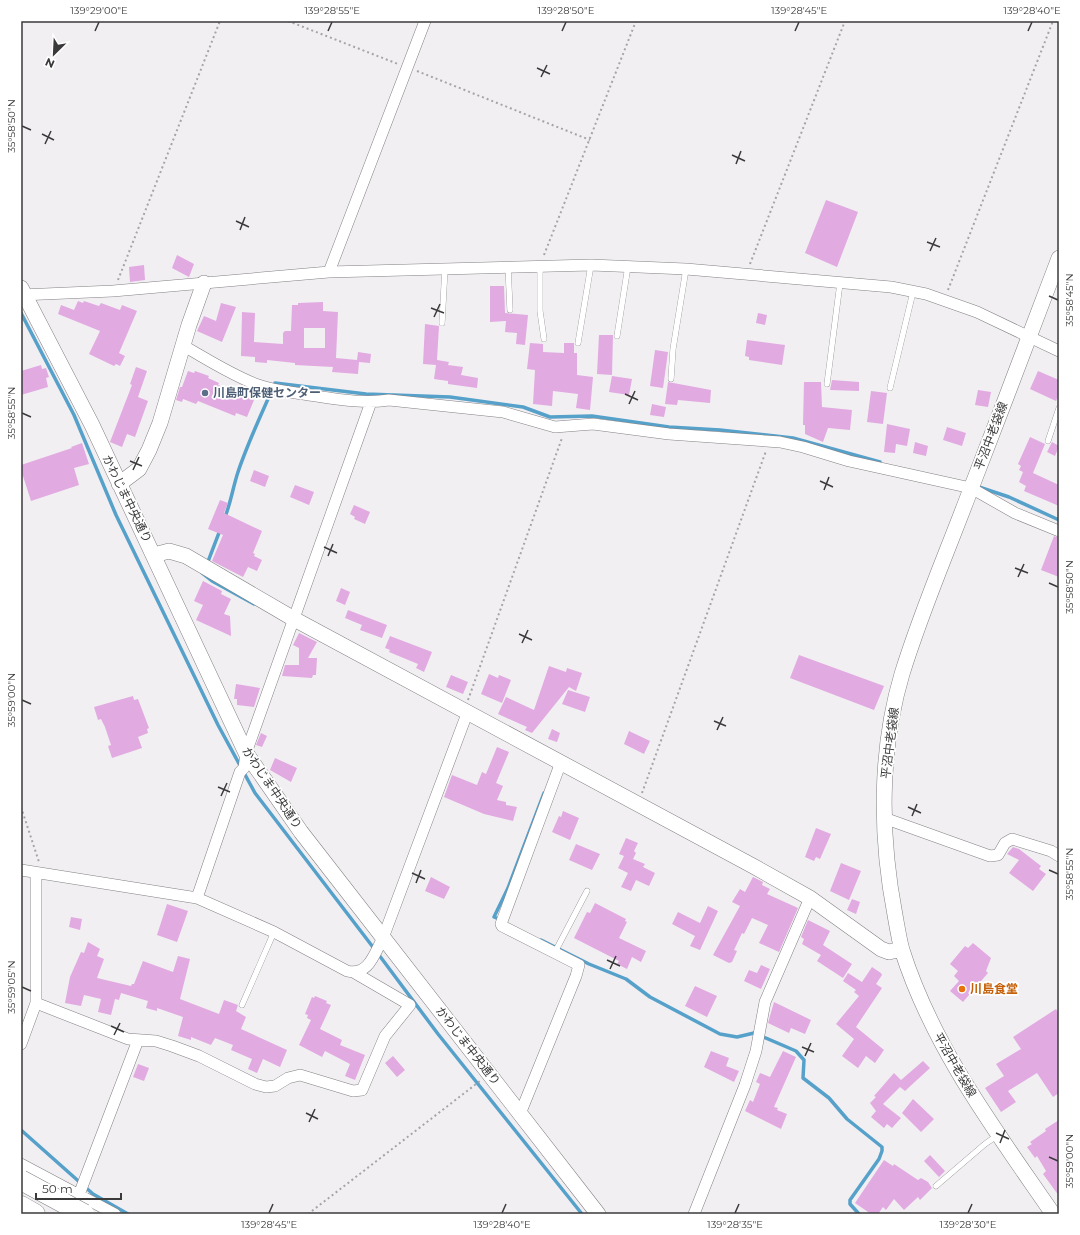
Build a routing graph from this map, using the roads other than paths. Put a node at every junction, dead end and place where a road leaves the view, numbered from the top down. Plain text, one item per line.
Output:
1 (425, 21) edge
2 (1059, 258) edge
3 (591, 265) junction
4 (508, 266) junction
5 (540, 266) junction
6 (628, 266) junction
7 (445, 268) junction
8 (686, 269) junction
9 (329, 272) junction
10 (204, 283) junction
11 (840, 283) junction
12 (913, 292) junction
13 (22, 293) edge
14 (510, 310) dead end
15 (442, 323) dead end
16 (618, 336) dead end
17 (1029, 337) junction
18 (544, 339) dead end
19 (578, 344) dead end
20 (182, 345) junction
21 (1059, 351) edge
22 (671, 379) dead end
23 (827, 384) dead end
24 (890, 388) dead end
25 (371, 402) junction
26 (1059, 408) edge
27 (1048, 441) dead end
28 (119, 484) junction
29 (971, 488) junction
30 (1059, 531) edge
31 (154, 555) junction
32 (294, 619) junction
33 (466, 710) junction
34 (246, 753) junction
35 (561, 762) junction
36 (884, 818) junction
37 (1059, 856) edge
38 (21, 870) edge
39 (39, 874) junction
40 (587, 891) dead end
41 (197, 898) junction
42 (810, 898) junction
43 (274, 932) junction
44 (378, 947) junction
45 (902, 949) junction
46 (555, 952) junction
47 (355, 973) junction
48 (36, 1003) junction
49 (242, 1005) dead end
50 (138, 1040) junction
51 (21, 1044) edge
52 (520, 1114) junction
53 (998, 1135) junction
54 (21, 1164) edge
55 (21, 1180) edge
56 (936, 1186) dead end
57 (78, 1195) junction
58 (21, 1206) edge
59 (35, 1214) edge
60 (72, 1214) edge
61 (84, 1214) edge
62 (115, 1214) edge
63 (598, 1214) edge
64 (694, 1214) edge
65 (1053, 1214) edge

1 - 9 street
2 - 17 street, 平沼中老袋線
3 - 5 street
3 - 6 street
3 - 19 lane
4 - 5 street
4 - 7 street
4 - 14 lane
5 - 18 lane
6 - 8 street
6 - 16 lane
7 - 9 street
7 - 15 lane
8 - 11 street
8 - 22 lane
9 - 10 street
10 - 13 street
10 - 20 street
11 - 12 street
11 - 23 lane
12 - 17 street
12 - 24 lane
13 - 28 street, かわじま中央通り
17 - 21 street
17 - 29 street, 平沼中老袋線
20 - 25 street
20 - 28 street
25 - 29 street
25 - 32 street
26 - 27 lane
28 - 31 street, かわじま中央通り
29 - 30 street
29 - 36 street, 平沼中老袋線
31 - 32 street
31 - 34 street, かわじま中央通り
32 - 33 street
32 - 34 street
33 - 35 street
33 - 44 street
34 - 41 street
34 - 44 street, かわじま中央通り
35 - 42 street
35 - 46 street
36 - 37 street
36 - 45 street, 平沼中老袋線
38 - 39 street
39 - 41 street
39 - 48 street
40 - 46 lane
41 - 43 street
42 - 45 street
42 - 64 street
43 - 47 street
43 - 49 lane
44 - 47 street
44 - 52 street, かわじま中央通り
45 - 53 street, 平沼中老袋線
46 - 52 street
47 - 50 street
48 - 50 street
48 - 51 street
50 - 57 street
52 - 63 street, かわじま中央通り
53 - 56 lane
53 - 65 street, 平沼中老袋線
54 - 57 street
55 - 61 highway, bridge
57 - 60 street
57 - 62 street
58 - 59 highway

